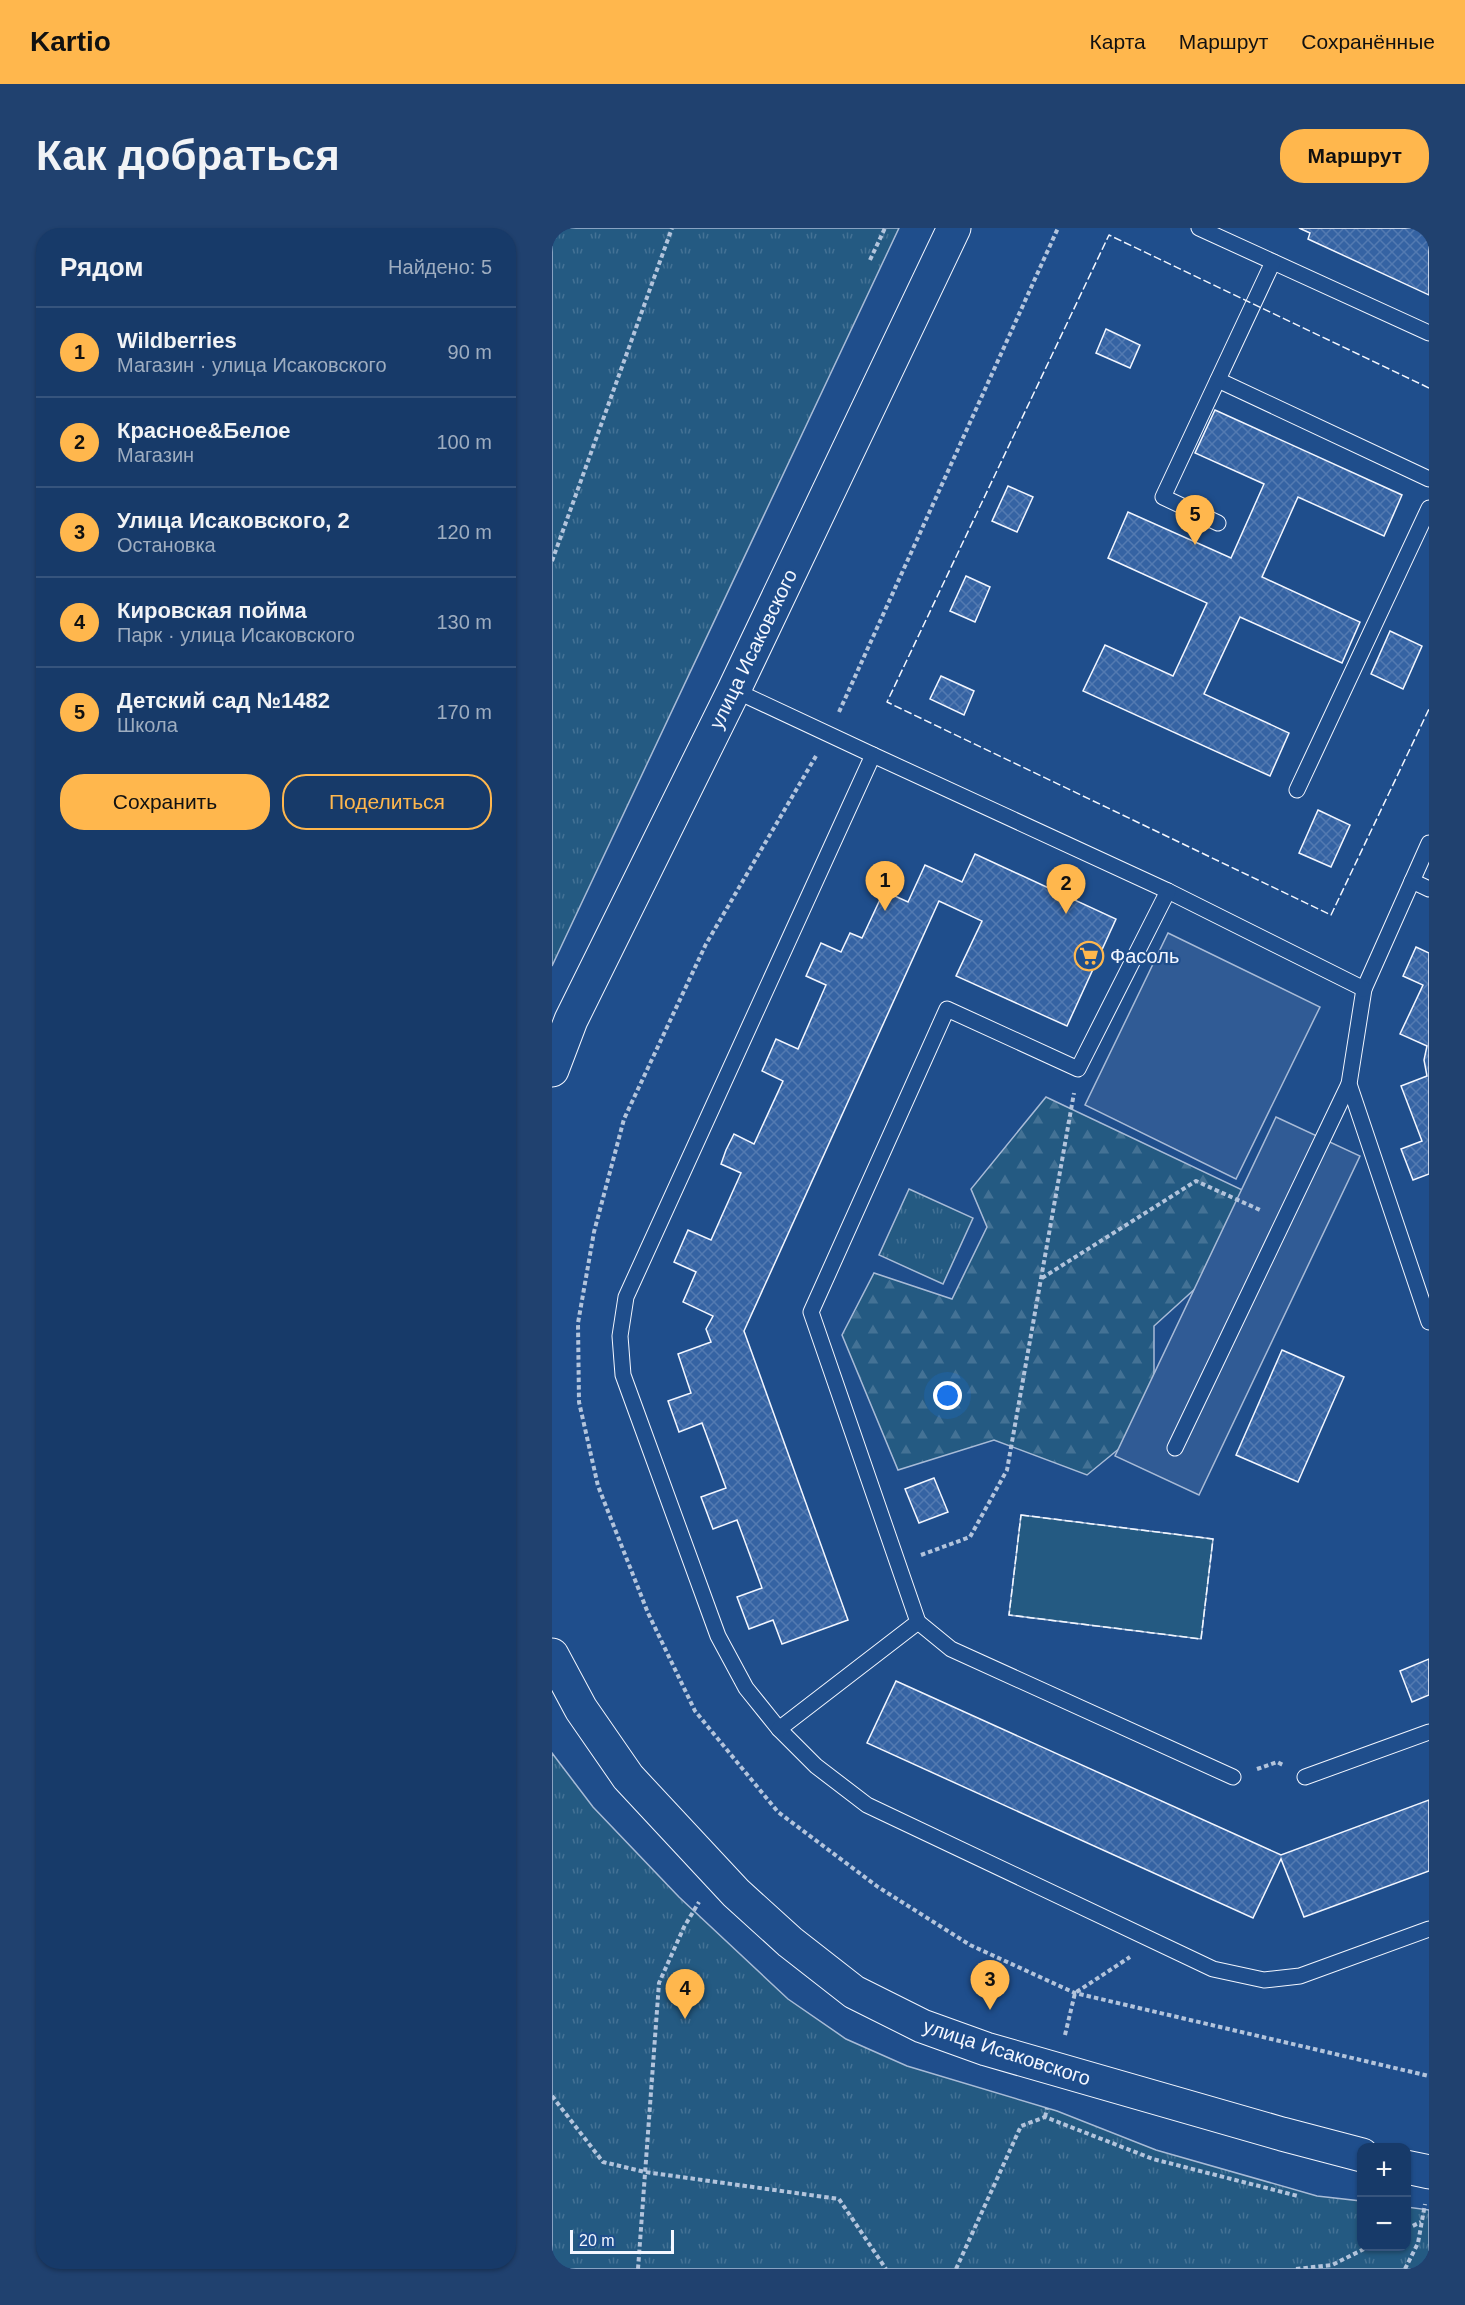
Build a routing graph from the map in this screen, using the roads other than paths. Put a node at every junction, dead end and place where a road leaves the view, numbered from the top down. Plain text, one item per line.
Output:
1 (954, 228) edge
2 (1198, 228) edge
3 (1273, 262) junction
4 (1429, 333) edge
5 (1218, 380) junction
6 (1429, 479) edge
7 (1429, 508) edge
8 (1218, 523) dead end
9 (734, 690) junction
10 (873, 755) junction
11 (1298, 790) dead end
12 (1429, 843) edge
13 (1412, 881) junction
14 (1429, 889) edge
15 (1168, 891) junction
16 (1364, 989) junction
17 (552, 1070) edge
18 (1349, 1084) junction
19 (1429, 1322) edge
20 (1175, 1448) dead end
21 (918, 1622) junction
22 (552, 1655) edge
23 (778, 1729) junction
24 (1429, 1732) edge
25 (1233, 1777) dead end
26 (1305, 1777) dead end
27 (1429, 1929) edge
28 (1357, 2154) edge
29 (1411, 2170) edge
30 (1428, 2185) edge

1 - 9 street, улица Исаковского
2 - 3 lane
3 - 4 lane
3 - 5 lane
5 - 6 lane
5 - 8 lane
7 - 11 lane
9 - 10 lane
9 - 17 street, улица Исаковского
10 - 15 lane
10 - 23 lane
12 - 13 lane
13 - 14 lane
13 - 16 lane
15 - 16 lane
15 - 21 lane
16 - 18 lane
18 - 19 lane
18 - 20 lane
21 - 23 lane
21 - 25 lane
22 - 28 street, улица Исаковского
23 - 27 lane
24 - 26 lane
29 - 30 street

